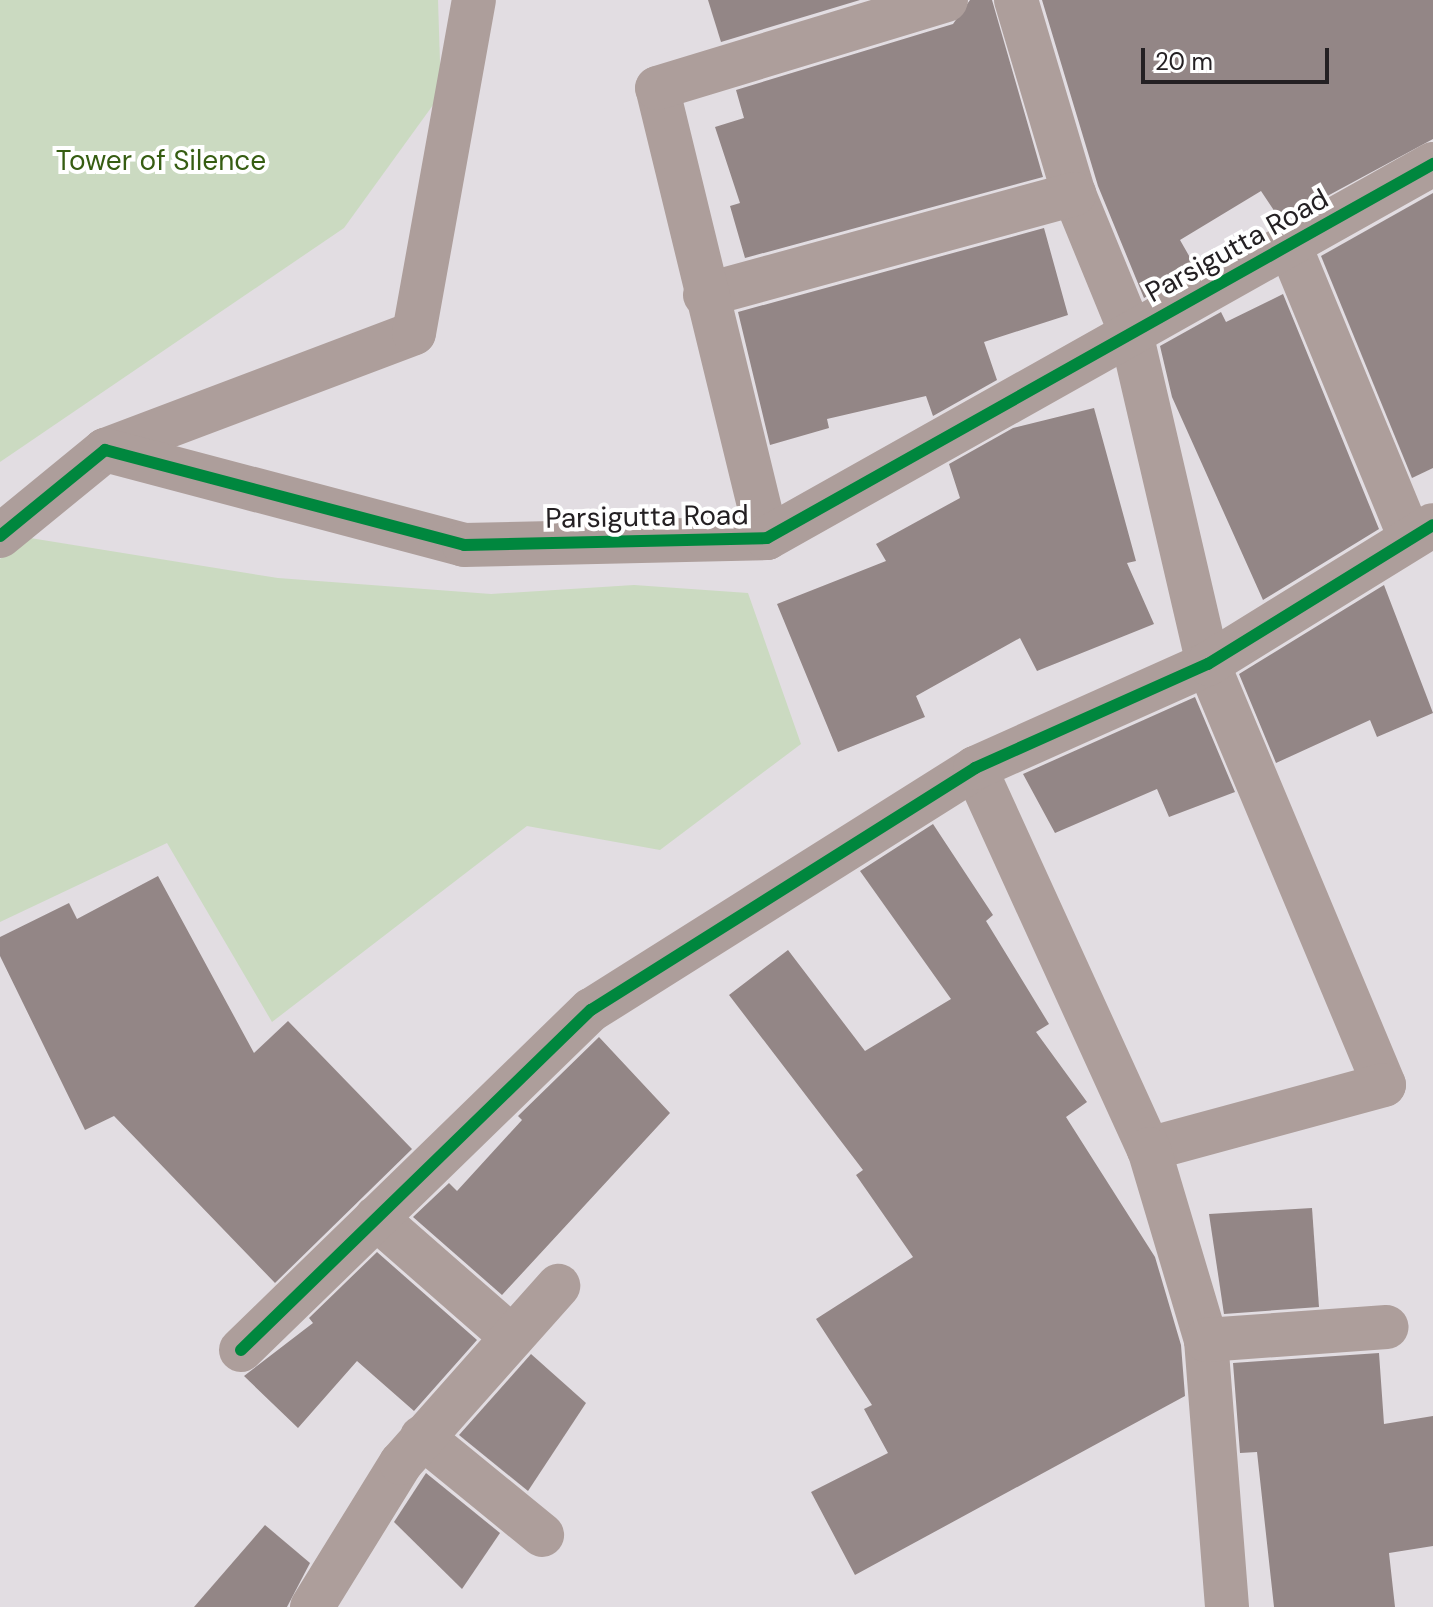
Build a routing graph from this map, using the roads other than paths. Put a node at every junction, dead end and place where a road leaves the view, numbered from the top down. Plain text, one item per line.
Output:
1 (474, 0) edge
2 (946, 0) edge
3 (1016, 0) edge
4 (1433, 164) edge
5 (1074, 194) junction
6 (1289, 244) junction
7 (705, 295) junction
8 (1131, 333) junction
9 (105, 450) junction
10 (1422, 532) edge
11 (0, 536) edge
12 (767, 538) junction
13 (1208, 664) junction
14 (975, 768) junction
15 (1149, 1149) junction
16 (376, 1218) junction
17 (558, 1286) dead end
18 (1387, 1327) dead end
19 (512, 1337) junction
20 (1206, 1340) junction
21 (241, 1350) dead end
22 (422, 1437) junction
23 (542, 1535) dead end
24 (312, 1607) edge
25 (1227, 1607) edge

1 - 9 street
2 - 7 street
3 - 5 street
4 - 6 street, Parsigutta Road
5 - 7 street
5 - 8 street
6 - 8 street, Parsigutta Road
6 - 10 street
7 - 12 street
8 - 12 street, Parsigutta Road
8 - 13 street
9 - 11 street
9 - 12 street, Parsigutta Road
10 - 13 street
13 - 14 street
13 - 15 street
14 - 15 street
14 - 16 street
15 - 20 street
16 - 19 street
16 - 21 street
17 - 19 street
18 - 20 street
19 - 22 street
20 - 25 street
22 - 23 street
22 - 24 street

